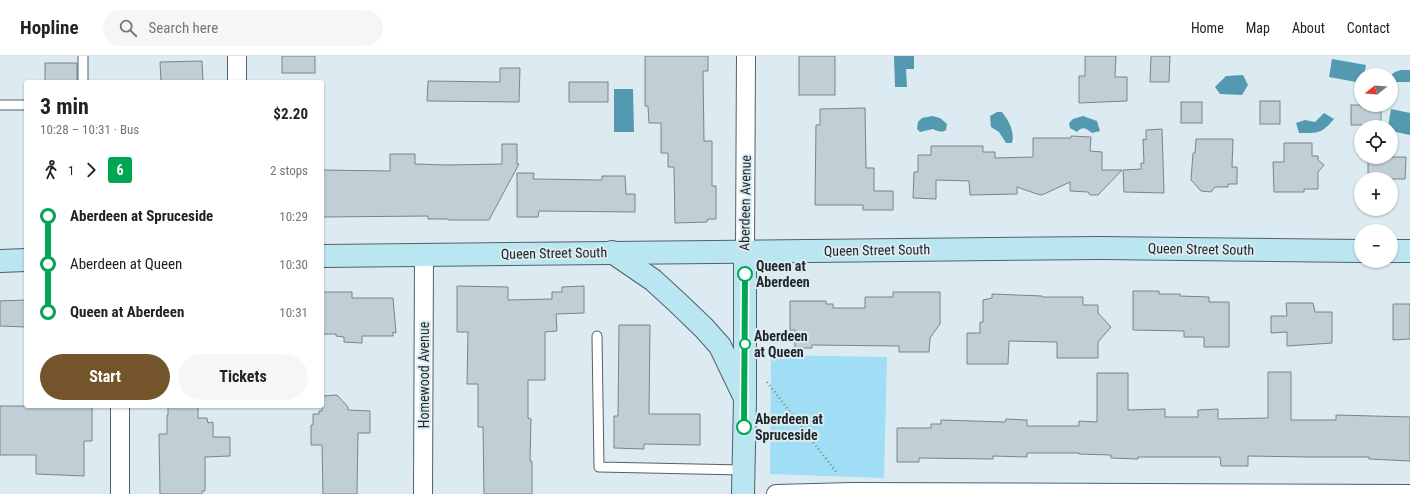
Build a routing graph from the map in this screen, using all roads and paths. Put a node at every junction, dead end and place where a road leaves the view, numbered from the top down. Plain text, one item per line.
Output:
1 (83, 56) edge
2 (238, 56) edge
3 (746, 56) edge
4 (83, 80) edge
5 (237, 80) edge
6 (0, 105) edge
7 (24, 105) edge
8 (745, 251) junction
9 (1354, 251) edge
10 (1398, 251) edge
11 (1410, 251) edge
12 (612, 252) junction
13 (424, 255) junction
14 (324, 256) edge
15 (24, 260) edge
16 (0, 261) edge
17 (597, 336) dead end
18 (745, 354) junction
19 (745, 399) junction
20 (120, 408) edge
21 (743, 470) junction
22 (852, 492) junction
23 (120, 494) edge
24 (424, 494) edge
25 (743, 494) edge
26 (776, 494) edge
27 (1410, 494) edge

1 - 4 lane
2 - 5 street
3 - 8 street, Aberdeen Avenue
6 - 7 lane
8 - 9 main road, Queen Street South
8 - 12 main road, Queen Street South
8 - 18 main road, Aberdeen Avenue
10 - 11 main road
12 - 13 main road, Queen Street South
12 - 19 main road
13 - 14 main road, Queen Street South
13 - 24 street, Homewood Avenue
15 - 16 main road
17 - 21 lane
18 - 19 main road, Aberdeen Avenue
18 - 22 path
19 - 21 main road, Aberdeen Avenue
20 - 23 street
21 - 25 main road, Aberdeen Avenue
22 - 26 street
22 - 27 street

